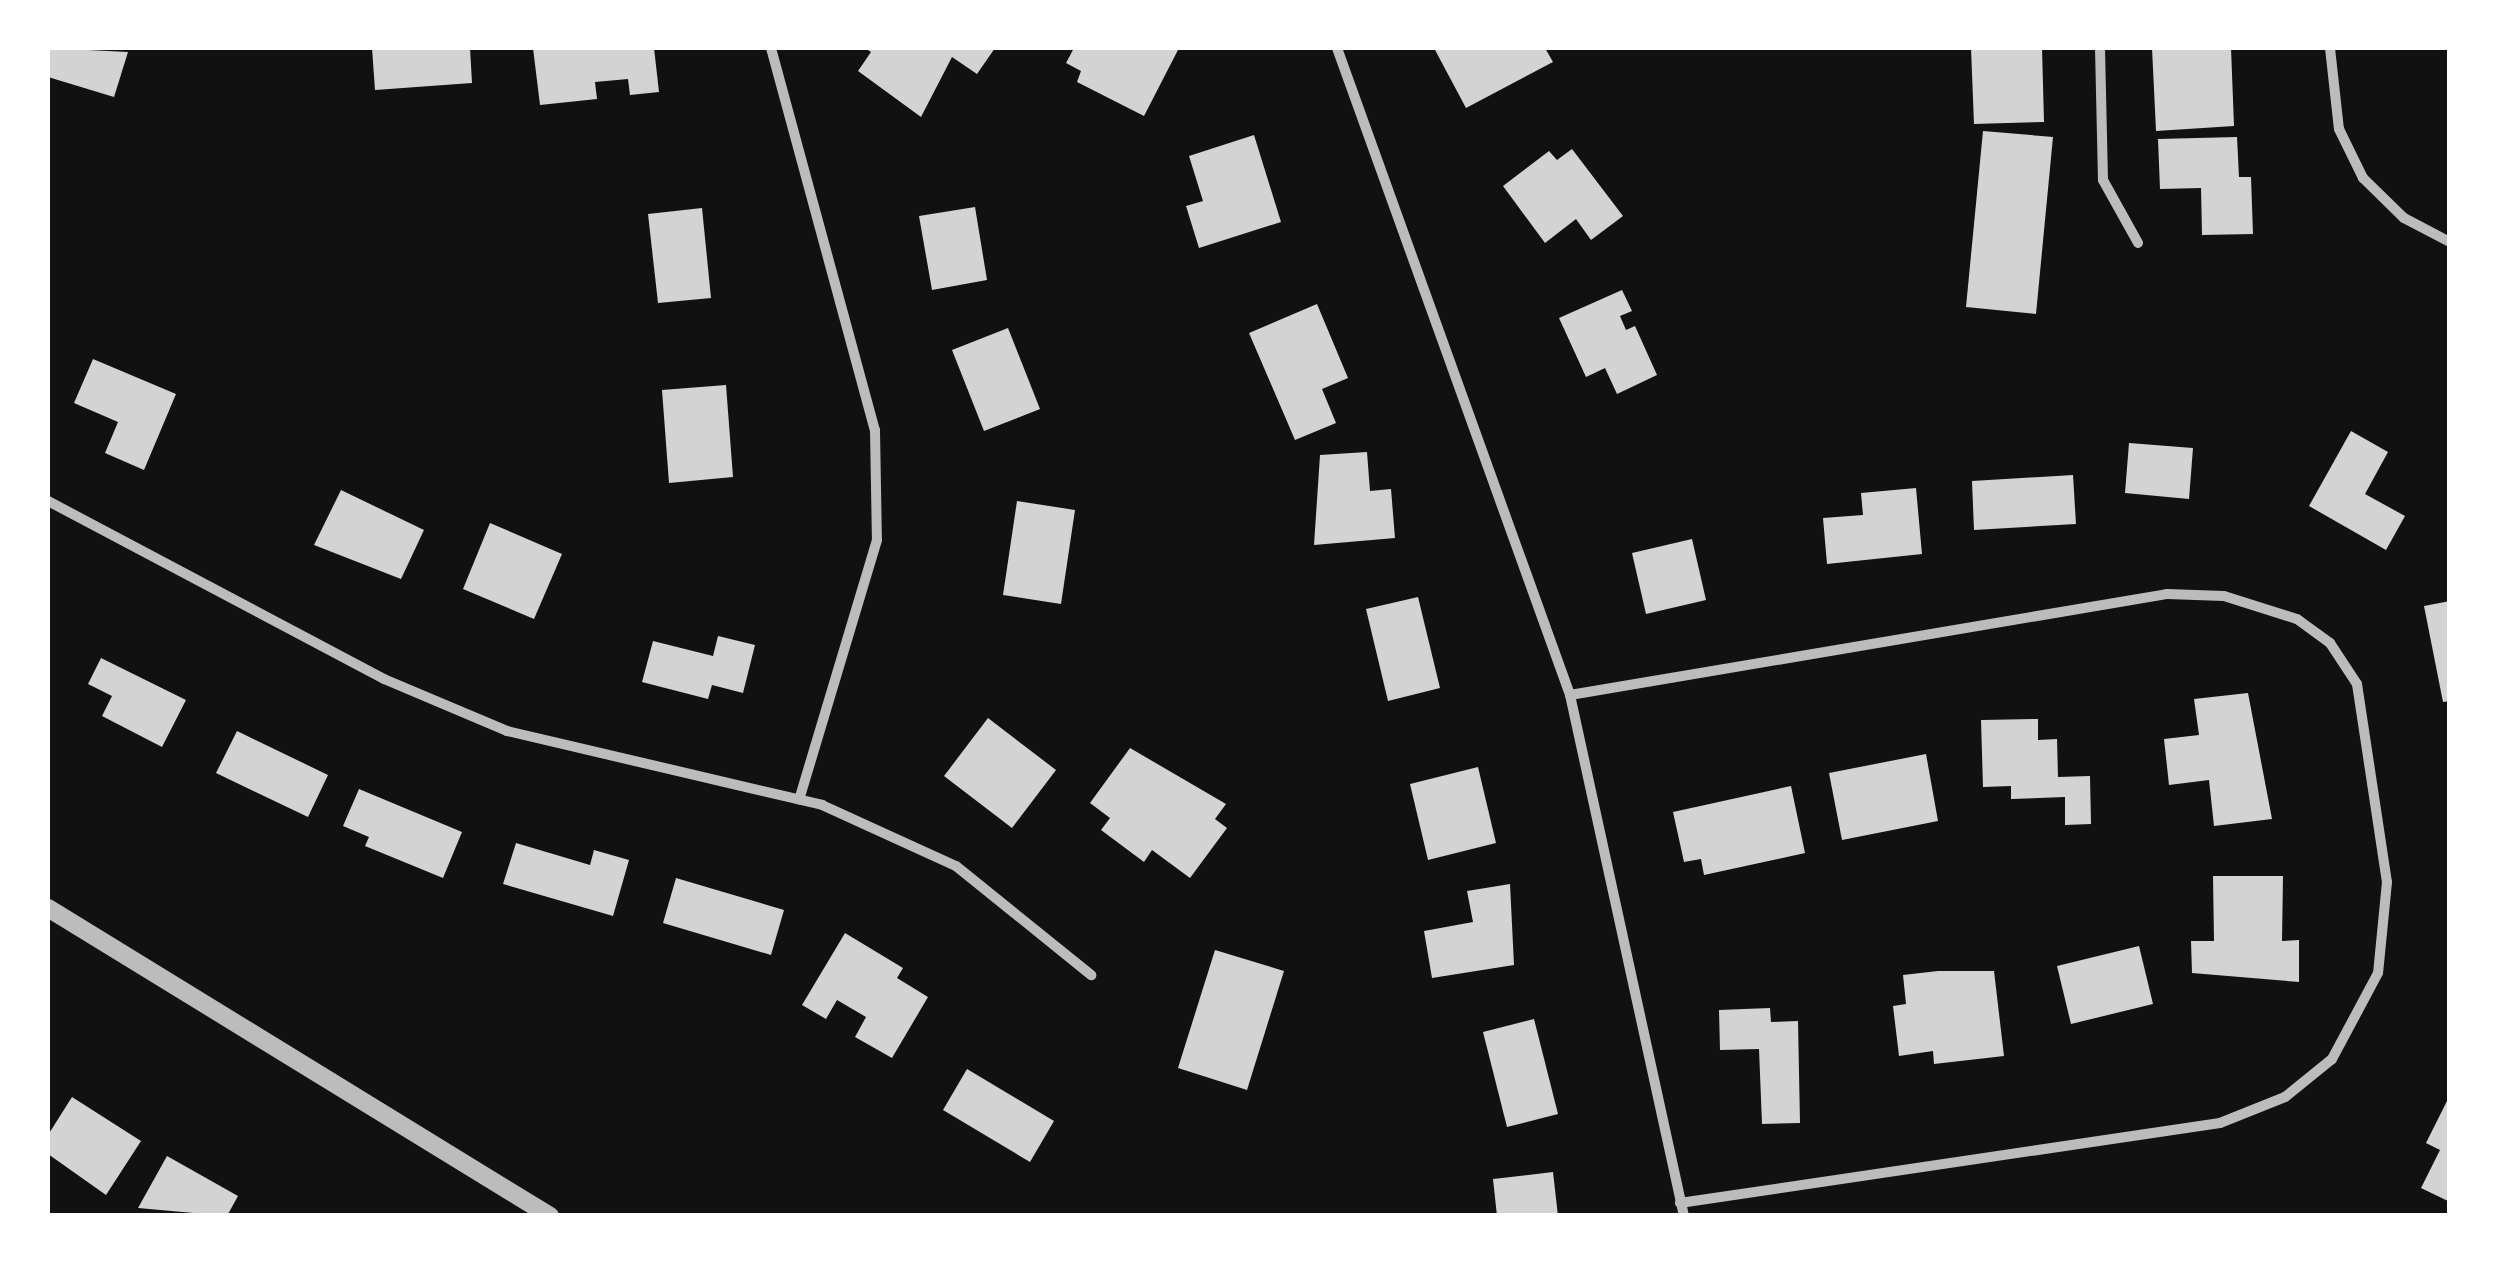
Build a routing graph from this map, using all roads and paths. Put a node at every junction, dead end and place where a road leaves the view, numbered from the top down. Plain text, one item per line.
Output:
1 (771, 48) edge
2 (1337, 48) edge
3 (2100, 48) edge
4 (2330, 48) edge
5 (2450, 242) edge
6 (2138, 243) dead end
7 (48, 501) edge
8 (1570, 695) junction
9 (798, 800) junction
10 (48, 908) edge
11 (1091, 975) dead end
12 (1681, 1211) edge
13 (550, 1216) edge

1 - 9 street
2 - 8 street
3 - 6 street
4 - 5 street
7 - 9 street
8 - 12 street
8 - 12 street
9 - 11 street
10 - 13 street

